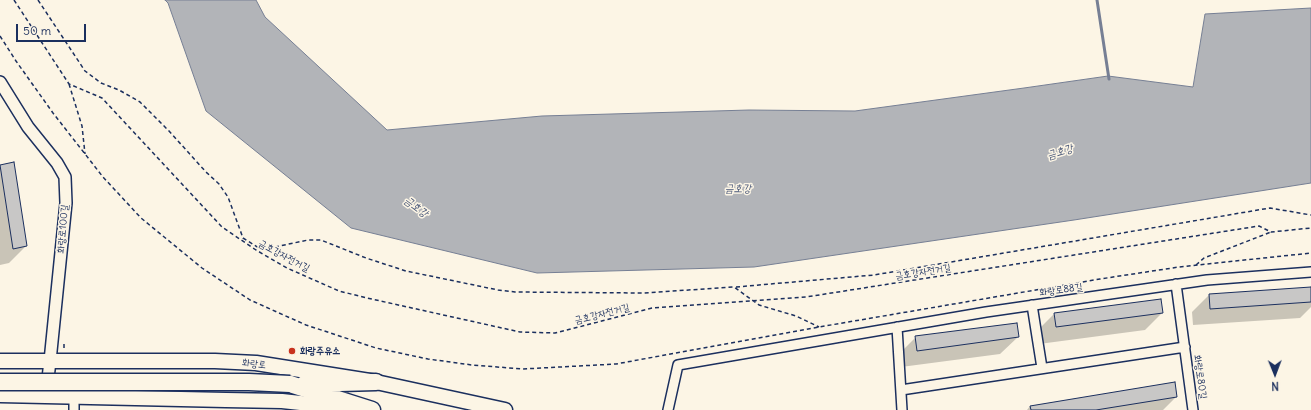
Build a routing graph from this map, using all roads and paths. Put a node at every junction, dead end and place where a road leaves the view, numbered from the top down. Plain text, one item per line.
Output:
1 (14, 0) edge
2 (38, 0) edge
3 (0, 36) edge
4 (0, 82) edge
5 (69, 84) junction
6 (86, 154) junction
7 (1311, 215) edge
8 (1311, 228) edge
9 (1271, 232) junction
10 (1311, 253) edge
11 (1194, 266) junction
12 (1311, 272) edge
13 (1176, 284) junction
14 (734, 287) junction
15 (752, 301) junction
16 (1032, 305) junction
17 (819, 327) junction
18 (897, 327) junction
19 (1184, 347) junction
20 (0, 361) edge
21 (50, 361) junction
22 (1042, 368) junction
23 (0, 382) edge
24 (376, 382) junction
25 (290, 384) junction
26 (901, 390) junction
27 (0, 395) edge
28 (45, 396) junction
29 (74, 403) edge
30 (360, 410) edge
31 (372, 410) edge
32 (504, 410) edge
33 (668, 410) edge
34 (902, 410) edge
35 (1193, 410) edge

1 - 5 path
2 - 14 path
3 - 6 path
4 - 21 street, 화랑로100길
5 - 6 path
5 - 15 path, 금호강자전거길
6 - 17 path
7 - 14 path
8 - 9 path, 금호강자전거길
9 - 11 path
9 - 15 path, 금호강자전거길
10 - 11 path
11 - 17 path
12 - 13 street, 화랑로88길
13 - 16 street, 화랑로88길
13 - 19 street, 화랑로80길
14 - 15 path
15 - 17 path
16 - 18 street, 화랑로88길
16 - 22 street
18 - 26 street
18 - 33 street, 화랑로88길
19 - 22 street
19 - 35 street, 화랑로80길
20 - 21 main road, 화랑로
21 - 24 main road, 화랑로
21 - 28 street, 화랑로100길
22 - 26 street
23 - 25 highway, bridge
24 - 25 highway
24 - 32 main road, 화랑로
25 - 31 highway
26 - 34 street
27 - 28 main road
28 - 29 main road
29 - 30 main road

